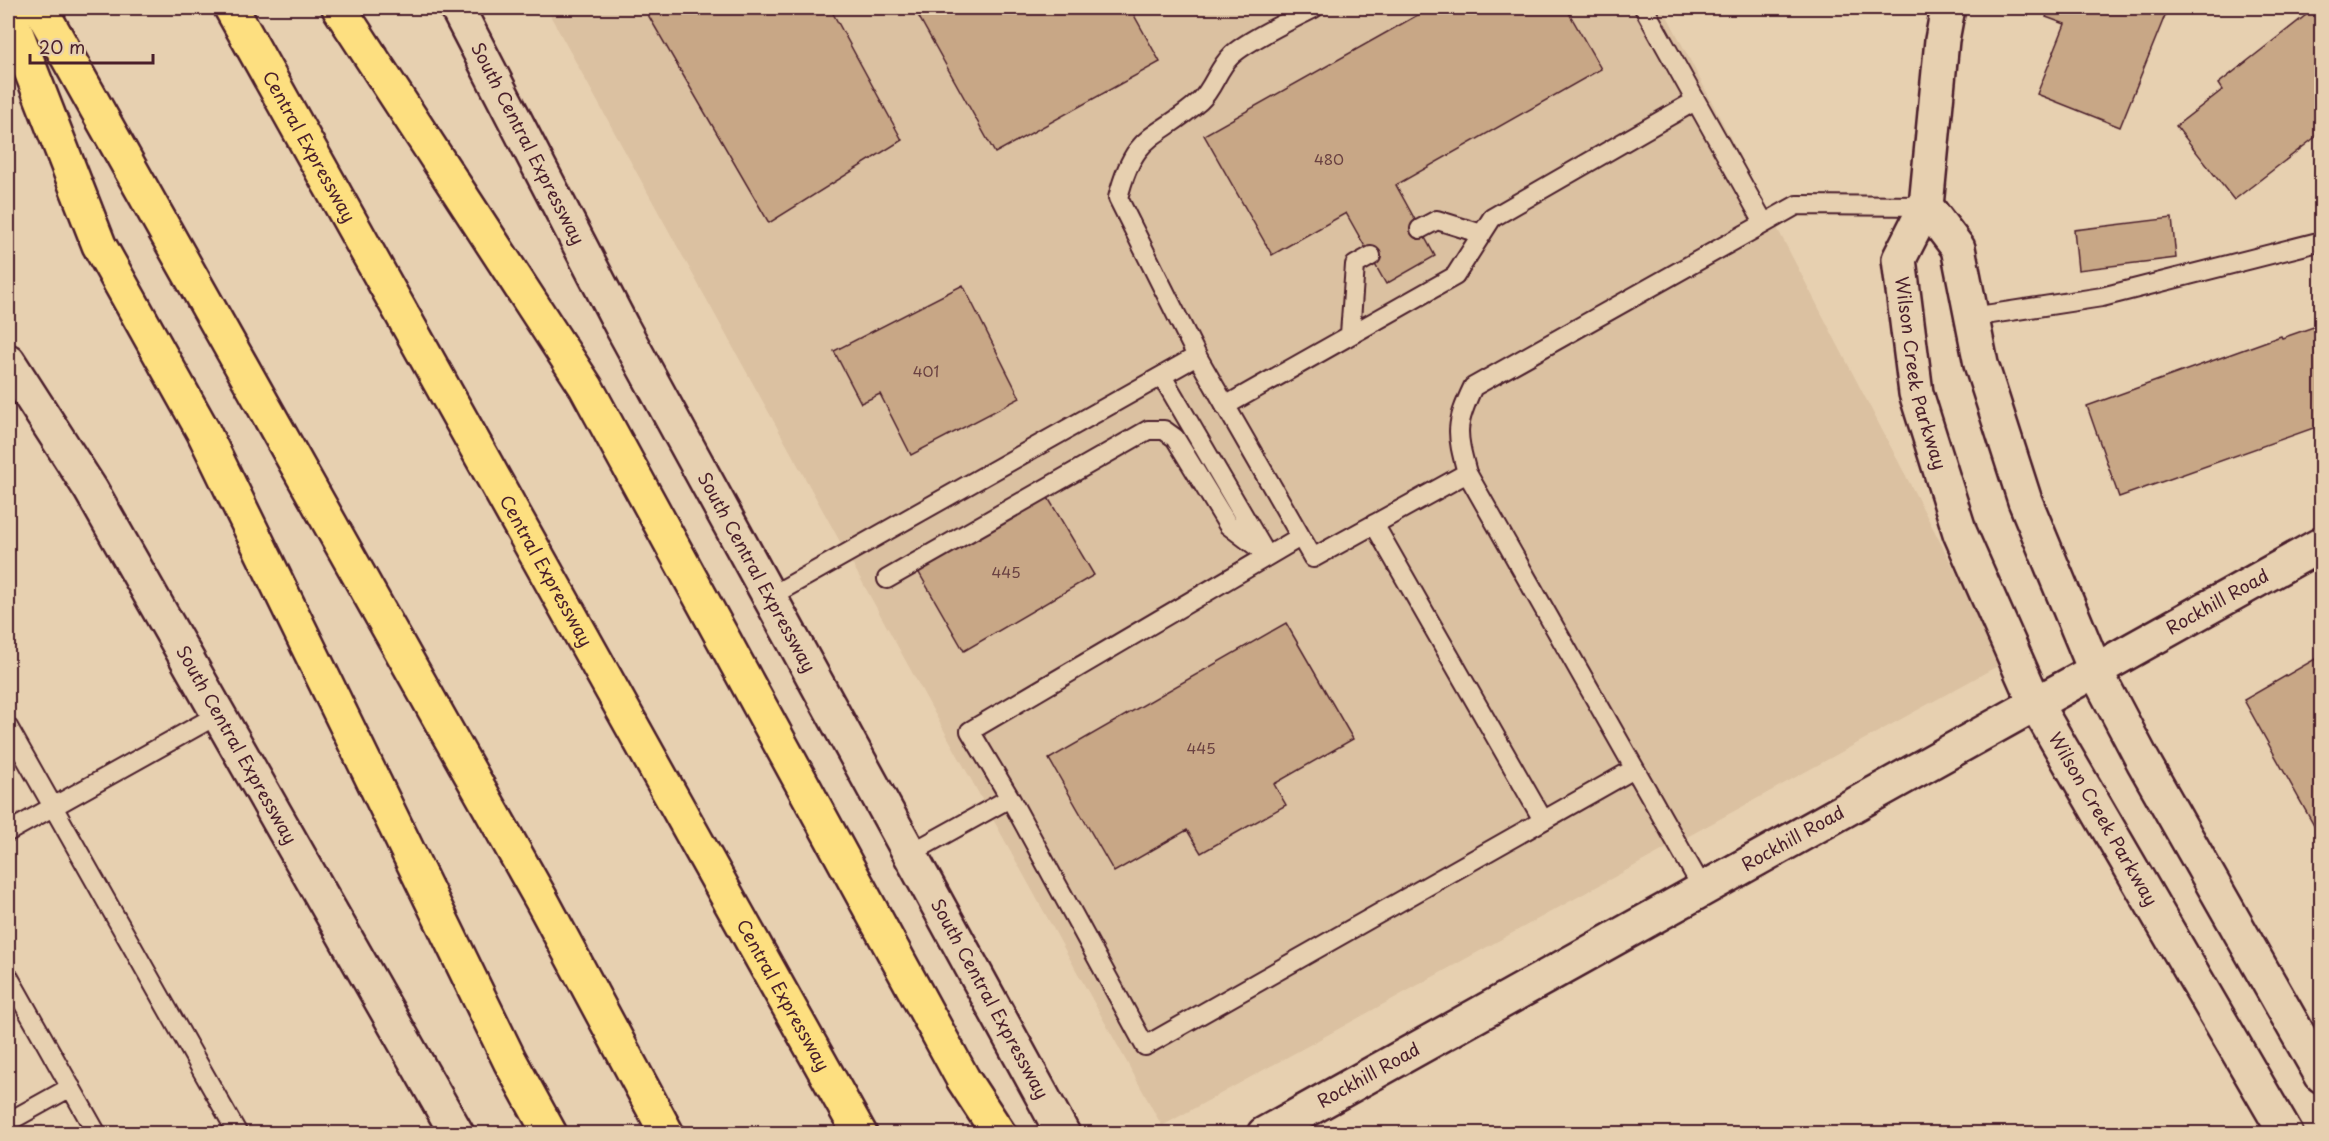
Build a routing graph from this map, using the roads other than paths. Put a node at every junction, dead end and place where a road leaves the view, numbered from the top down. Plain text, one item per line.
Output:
1 (40, 8) edge
2 (231, 8) edge
3 (339, 8) edge
4 (457, 8) edge
5 (1314, 8) edge
6 (1644, 8) edge
7 (1948, 8) edge
8 (8, 12) edge
9 (1695, 101) junction
10 (1926, 206) junction
11 (1764, 223) junction
12 (1420, 228) dead end
13 (1482, 234) junction
14 (2322, 241) edge
15 (1371, 256) dead end
16 (1972, 317) junction
17 (1350, 334) junction
18 (1197, 356) junction
19 (8, 361) edge
20 (1162, 376) junction
21 (1225, 406) junction
22 (1467, 473) junction
23 (1374, 524) junction
24 (1300, 537) junction
25 (2322, 544) edge
26 (1266, 554) junction
27 (887, 579) dead end
28 (771, 596) junction
29 (2095, 670) junction
30 (2035, 703) junction
31 (219, 714) junction
32 (8, 727) edge
33 (1634, 769) junction
34 (1010, 798) junction
35 (53, 806) junction
36 (1544, 820) junction
37 (8, 832) edge
38 (911, 853) junction
39 (1703, 889) junction
40 (8, 976) edge
41 (2322, 1076) edge
42 (71, 1087) junction
43 (8, 1122) edge
44 (98, 1134) edge
45 (238, 1134) edge
46 (457, 1134) edge
47 (550, 1134) edge
48 (667, 1134) edge
49 (860, 1134) edge
50 (999, 1134) edge
51 (1063, 1134) edge
52 (1264, 1134) edge
53 (2286, 1134) edge

1 - 48 highway
2 - 49 highway, Central Expressway
3 - 50 highway
4 - 28 main road, South Central Expressway
5 - 18 lane
6 - 9 lane
7 - 10 main road
8 - 47 highway
9 - 11 lane
9 - 13 lane
10 - 11 lane
10 - 16 main road
10 - 30 main road, Wilson Creek Parkway
11 - 22 lane
12 - 13 lane
13 - 17 lane
14 - 16 lane
15 - 17 lane
16 - 29 main road
17 - 21 lane
18 - 20 lane
18 - 21 lane
19 - 31 main road, South Central Expressway
20 - 26 lane
20 - 28 lane
21 - 24 lane
22 - 23 lane
22 - 33 lane
23 - 24 lane
23 - 36 lane
24 - 26 lane
25 - 29 main road, Rockhill Road
26 - 27 lane
26 - 34 lane
28 - 38 main road, South Central Expressway
29 - 30 main road, Rockhill Road
29 - 41 main road
30 - 39 main road, Rockhill Road
30 - 53 main road, Wilson Creek Parkway
31 - 35 lane
31 - 46 main road, South Central Expressway
32 - 35 lane
33 - 36 lane
33 - 39 lane
34 - 36 lane
34 - 38 lane
35 - 37 lane
35 - 45 lane
38 - 51 main road, South Central Expressway
39 - 52 main road, Rockhill Road
40 - 42 lane
42 - 43 lane
42 - 44 lane

